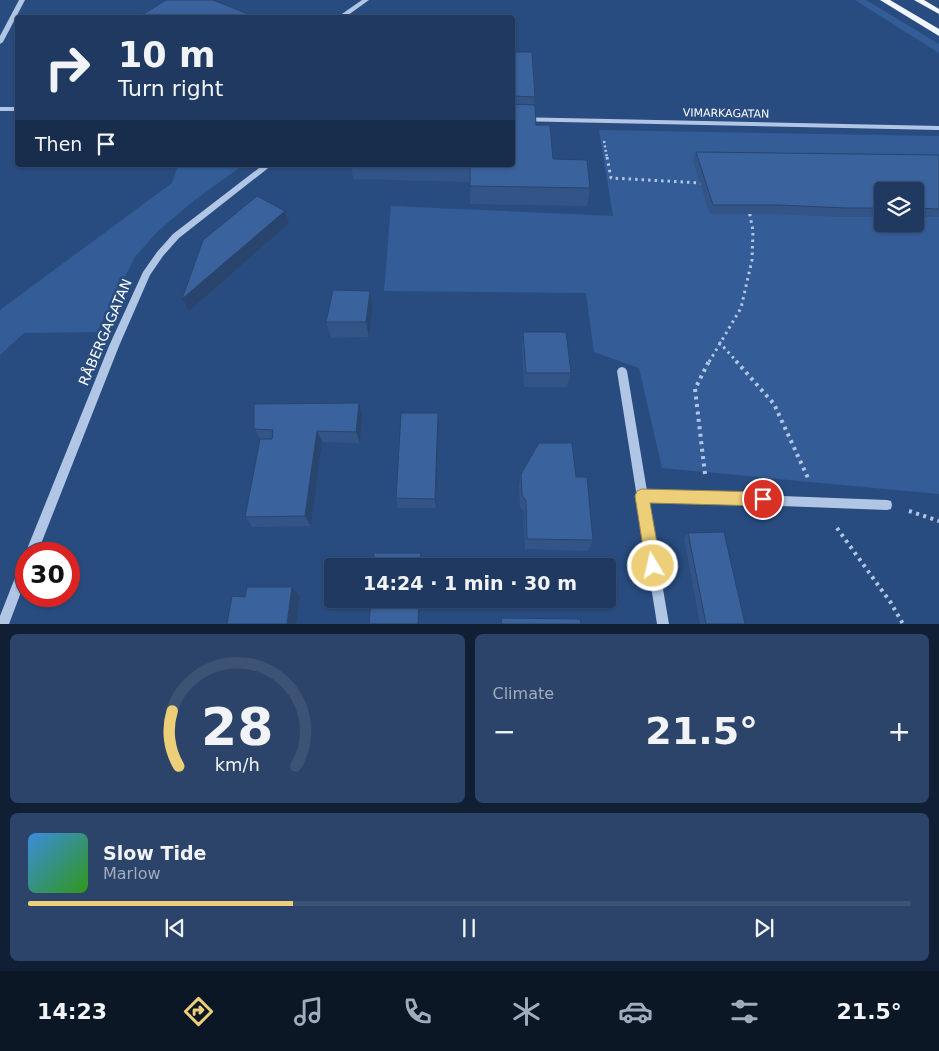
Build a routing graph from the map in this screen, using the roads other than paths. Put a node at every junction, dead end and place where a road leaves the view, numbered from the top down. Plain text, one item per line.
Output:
1 (22, 0) edge
2 (366, 0) edge
3 (884, 0) edge
4 (918, 0) edge
5 (939, 12) edge
6 (344, 15) edge
7 (939, 33) edge
8 (0, 42) edge
9 (0, 109) edge
10 (15, 109) edge
11 (515, 119) edge
12 (939, 128) edge
13 (265, 167) edge
14 (622, 371) dead end
15 (642, 496) junction
16 (707, 497) joint
17 (887, 505) road end
18 (36, 542) edge
19 (15, 593) edge
20 (3, 624) edge
21 (663, 624) edge

1 - 8 street
2 - 6 street
3 - 7 main road
4 - 5 main road
9 - 10 street
11 - 12 street, VIMARKAGATAN
13 - 18 street, RÅBERGAGATAN
14 - 15 street
15 - 16 street
15 - 21 street
16 - 17 lane
19 - 20 street

